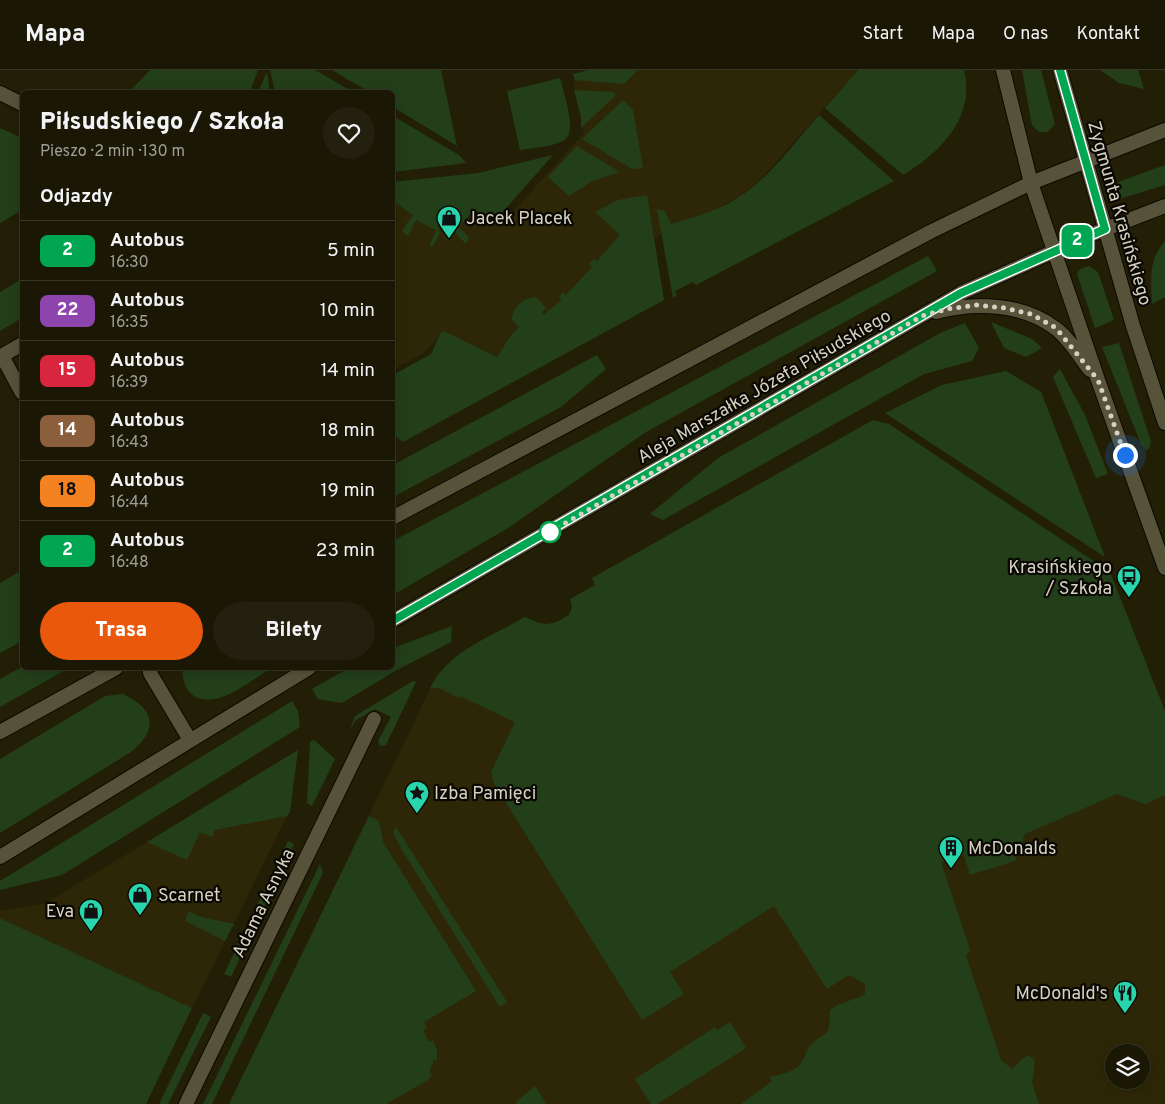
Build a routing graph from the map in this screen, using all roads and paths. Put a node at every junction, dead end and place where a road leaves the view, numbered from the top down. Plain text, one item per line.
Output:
1 (1002, 70) edge
2 (1060, 70) edge
3 (0, 93) edge
4 (20, 103) edge
5 (1165, 130) edge
6 (1085, 162) junction
7 (1031, 183) junction
8 (1165, 206) edge
9 (1105, 229) junction
10 (1055, 250) junction
11 (922, 316) junction
12 (20, 345) edge
13 (1, 356) edge
14 (1098, 380) junction
15 (20, 389) edge
16 (1165, 423) edge
17 (395, 516) edge
18 (1165, 568) edge
19 (395, 619) edge
20 (112, 670) edge
21 (150, 670) edge
22 (306, 670) edge
23 (374, 718) dead end
24 (0, 732) edge
25 (190, 740) junction
26 (0, 857) edge
27 (186, 1104) edge

1 - 7 street
2 - 6 street, Zygmunta Krasińskiego
3 - 4 street
5 - 6 street
6 - 7 street
6 - 9 street, Zygmunta Krasińskiego
7 - 10 street
7 - 17 street
8 - 9 street, Aleja Marszałka Józefa Piłsudskiego
9 - 10 street, Aleja Marszałka Józefa Piłsudskiego
9 - 16 street, Zygmunta Krasińskiego
10 - 11 street, Aleja Marszałka Józefa Piłsudskiego
10 - 14 street
11 - 14 street
11 - 19 street, Aleja Marszałka Józefa Piłsudskiego
12 - 13 street
13 - 15 street
14 - 18 street
20 - 24 street
21 - 25 street
22 - 25 street
23 - 27 street, Adama Asnyka
25 - 26 street

